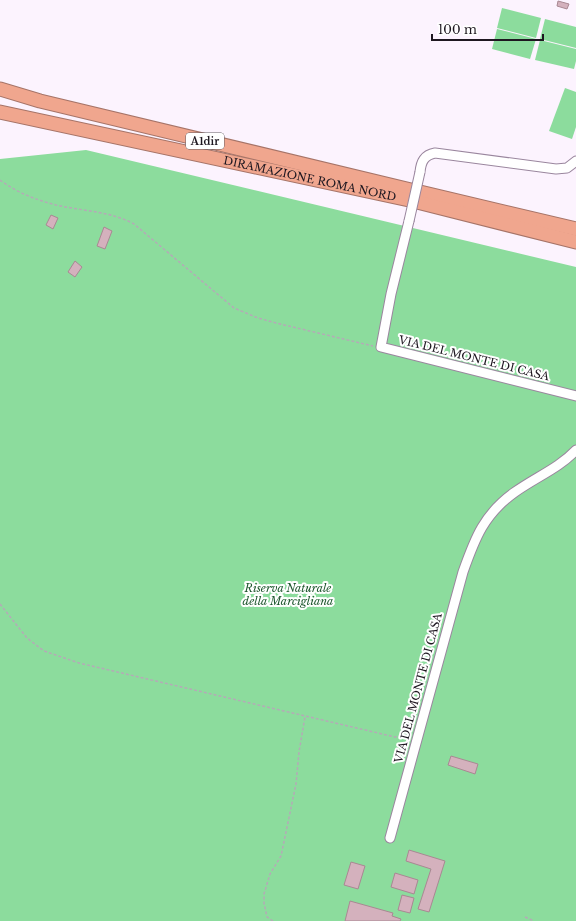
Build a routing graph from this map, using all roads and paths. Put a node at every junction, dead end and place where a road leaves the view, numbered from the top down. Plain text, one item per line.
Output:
1 (0, 89) edge
2 (0, 112) edge
3 (576, 161) edge
4 (0, 180) edge
5 (414, 196) junction
6 (576, 229) edge
7 (576, 242) edge
8 (381, 348) junction
9 (576, 396) edge
10 (576, 450) edge
11 (0, 604) edge
12 (306, 717) junction
13 (413, 729) dead end
14 (390, 838) dead end
15 (525, 917) dead end
16 (273, 921) edge
17 (534, 921) edge

1 - 5 highway, DIRAMAZIONE ROMA NORD / A1dir
2 - 5 highway, DIRAMAZIONE ROMA NORD / A1dir
3 - 8 street, VIA DEL MONTE DI CASA, bridge
4 - 8 path
5 - 6 highway, DIRAMAZIONE ROMA NORD / A1dir
5 - 7 highway, DIRAMAZIONE ROMA NORD / A1dir
8 - 9 street, VIA DEL MONTE DI CASA
10 - 14 street, VIA DEL MONTE DI CASA
11 - 12 path
12 - 13 path
12 - 16 path
15 - 17 path

